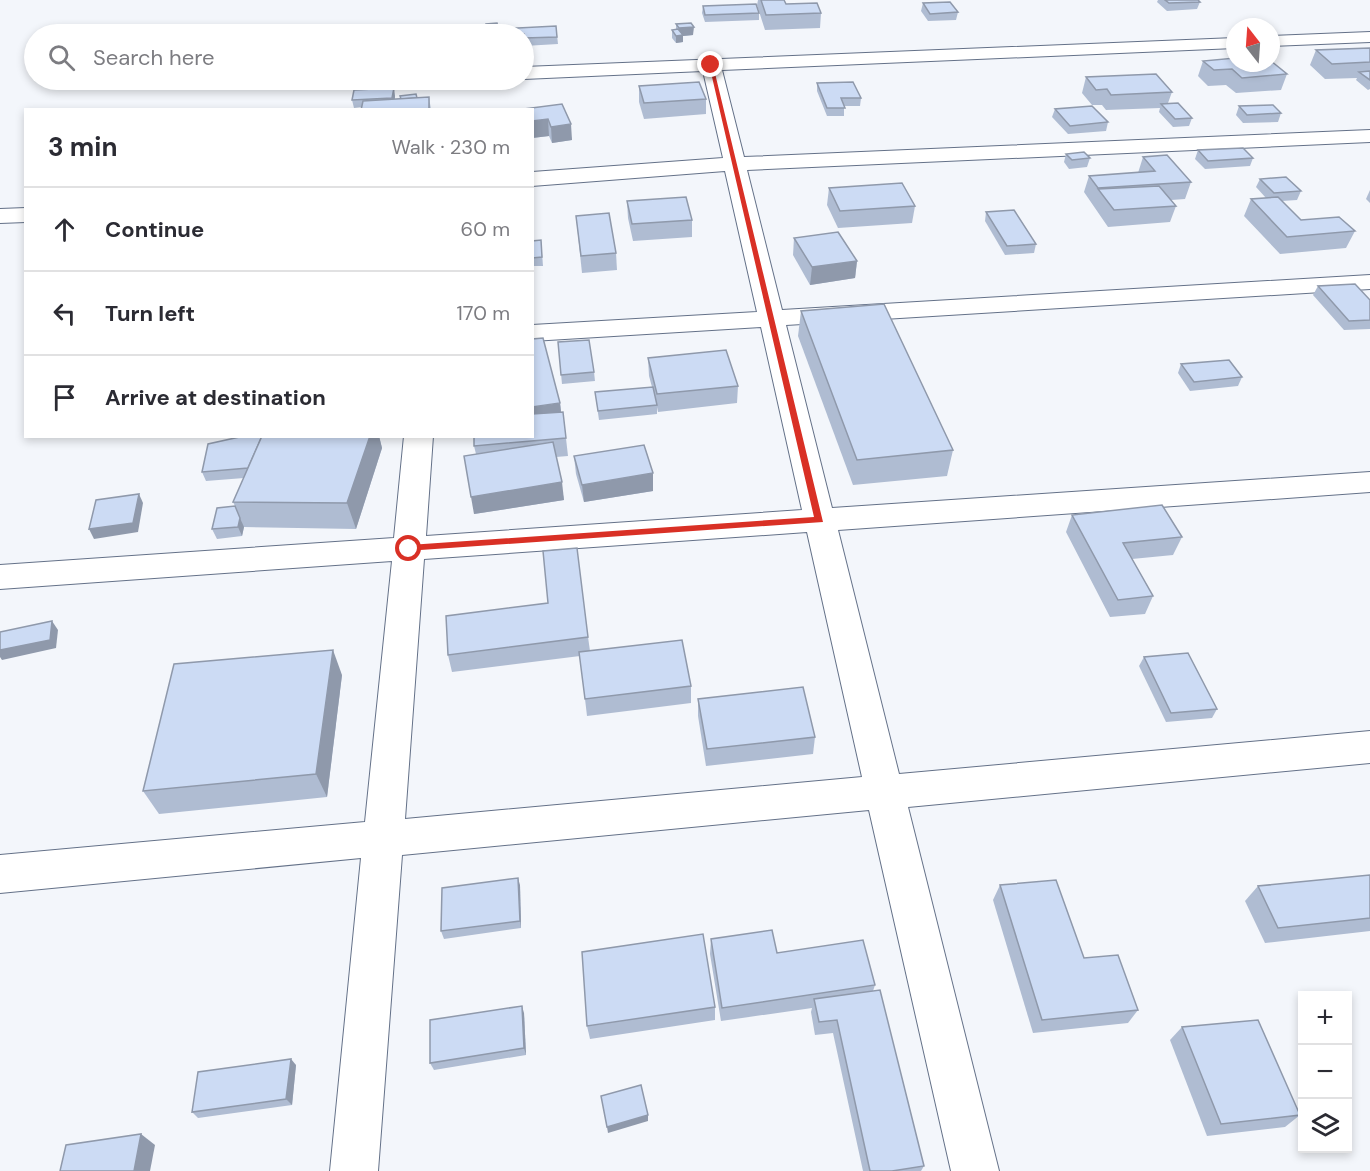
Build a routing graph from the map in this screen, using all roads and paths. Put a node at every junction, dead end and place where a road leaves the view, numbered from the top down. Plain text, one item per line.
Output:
1 (1370, 37) edge
2 (1280, 41) edge
3 (1226, 43) edge
4 (711, 65) junction
5 (534, 73) edge
6 (1370, 136) edge
7 (734, 164) junction
8 (534, 179) edge
9 (24, 215) edge
10 (0, 216) edge
11 (1370, 282) edge
12 (771, 318) junction
13 (534, 333) edge
14 (419, 438) edge
15 (1370, 482) edge
16 (820, 520) junction
17 (409, 549) junction
18 (0, 577) edge
19 (1370, 747) edge
20 (884, 792) junction
21 (383, 838) junction
22 (0, 874) edge
23 (354, 1171) edge
24 (975, 1171) edge

1 - 2 street
3 - 4 street
4 - 5 street
4 - 7 street
6 - 7 street
7 - 8 street
7 - 12 street
9 - 10 street
11 - 12 street
12 - 13 street
12 - 16 street
14 - 17 street
15 - 16 street
16 - 17 street
16 - 20 street
17 - 18 street
17 - 21 street
19 - 20 street
20 - 21 street
20 - 24 street
21 - 22 street
21 - 23 street

